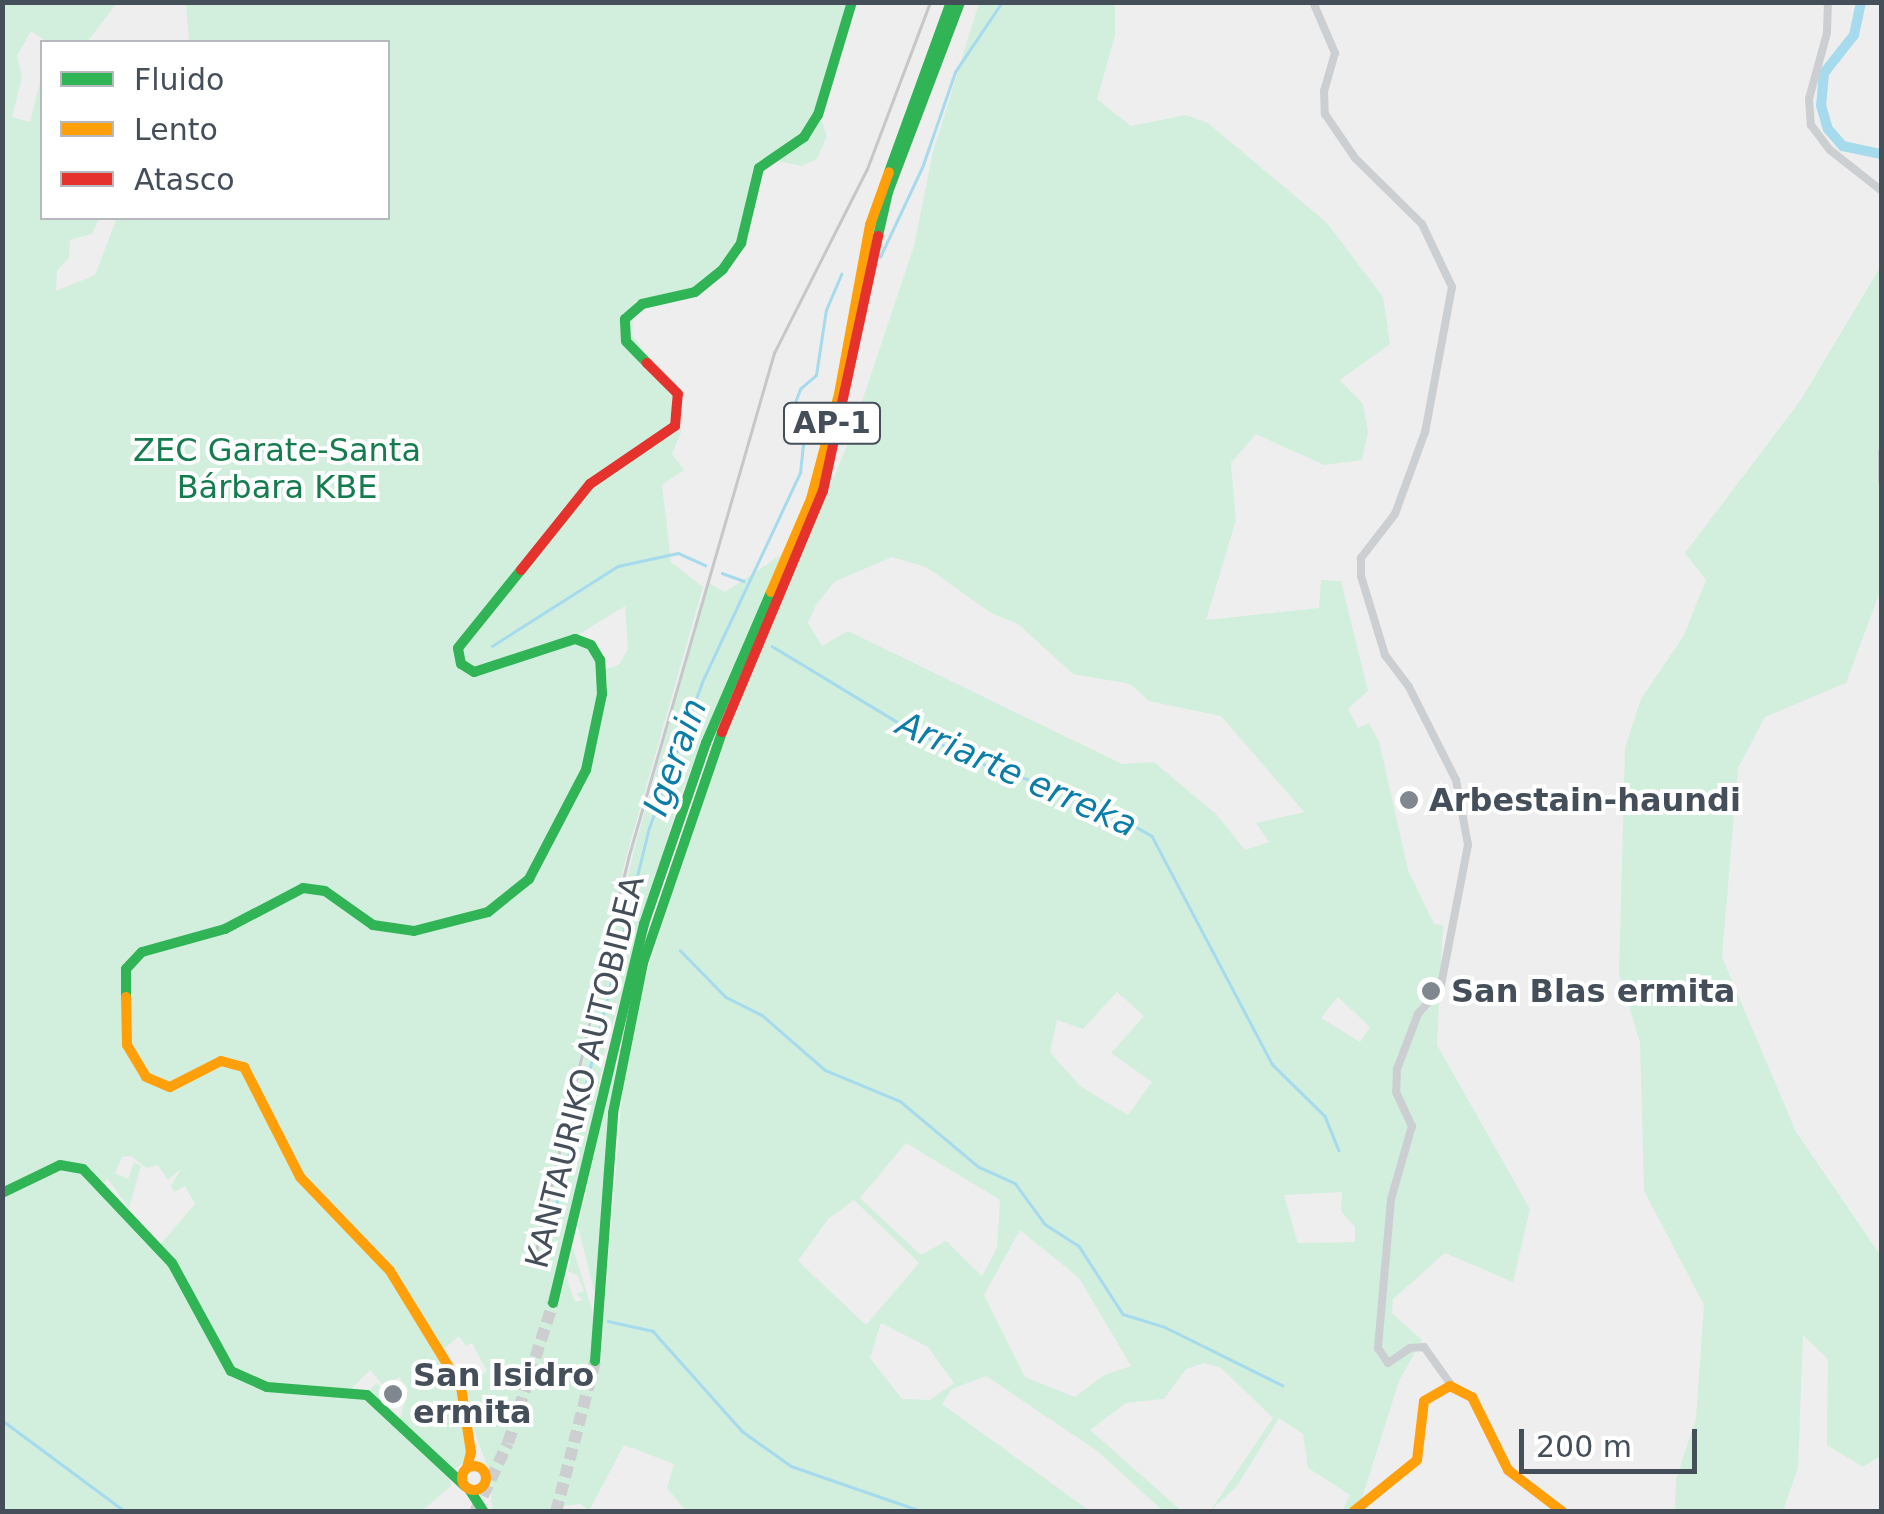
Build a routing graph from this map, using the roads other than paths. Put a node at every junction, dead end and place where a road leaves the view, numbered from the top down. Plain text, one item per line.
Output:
1 (852, 2) edge
2 (951, 2) edge
3 (960, 2) edge
4 (1313, 2) edge
5 (1828, 2) edge
6 (1882, 192) edge
7 (1882, 452) edge
8 (1882, 481) edge
9 (2, 1193) edge
10 (554, 1303) tunnel mouth
11 (595, 1361) tunnel mouth
12 (1452, 1386) junction
13 (469, 1427) junction
14 (440, 1467) junction
15 (466, 1469) junction
16 (484, 1478) junction
17 (466, 1488) junction
18 (484, 1512) edge
19 (1353, 1512) edge
20 (1563, 1512) edge

1 - 13 main road
2 - 10 main road, KANTAURIKO AUTOBIDEA / AP-1
3 - 11 main road, KANTAURIKO AUTOBIDEA / AP-1
4 - 12 street
5 - 6 street
7 - 8 street
9 - 14 main road
12 - 19 main road
12 - 20 main road
13 - 15 main road
13 - 16 main road
14 - 15 main road
14 - 17 main road
15 - 16 main road
15 - 17 main road
16 - 17 main road
16 - 18 main road
17 - 18 main road

